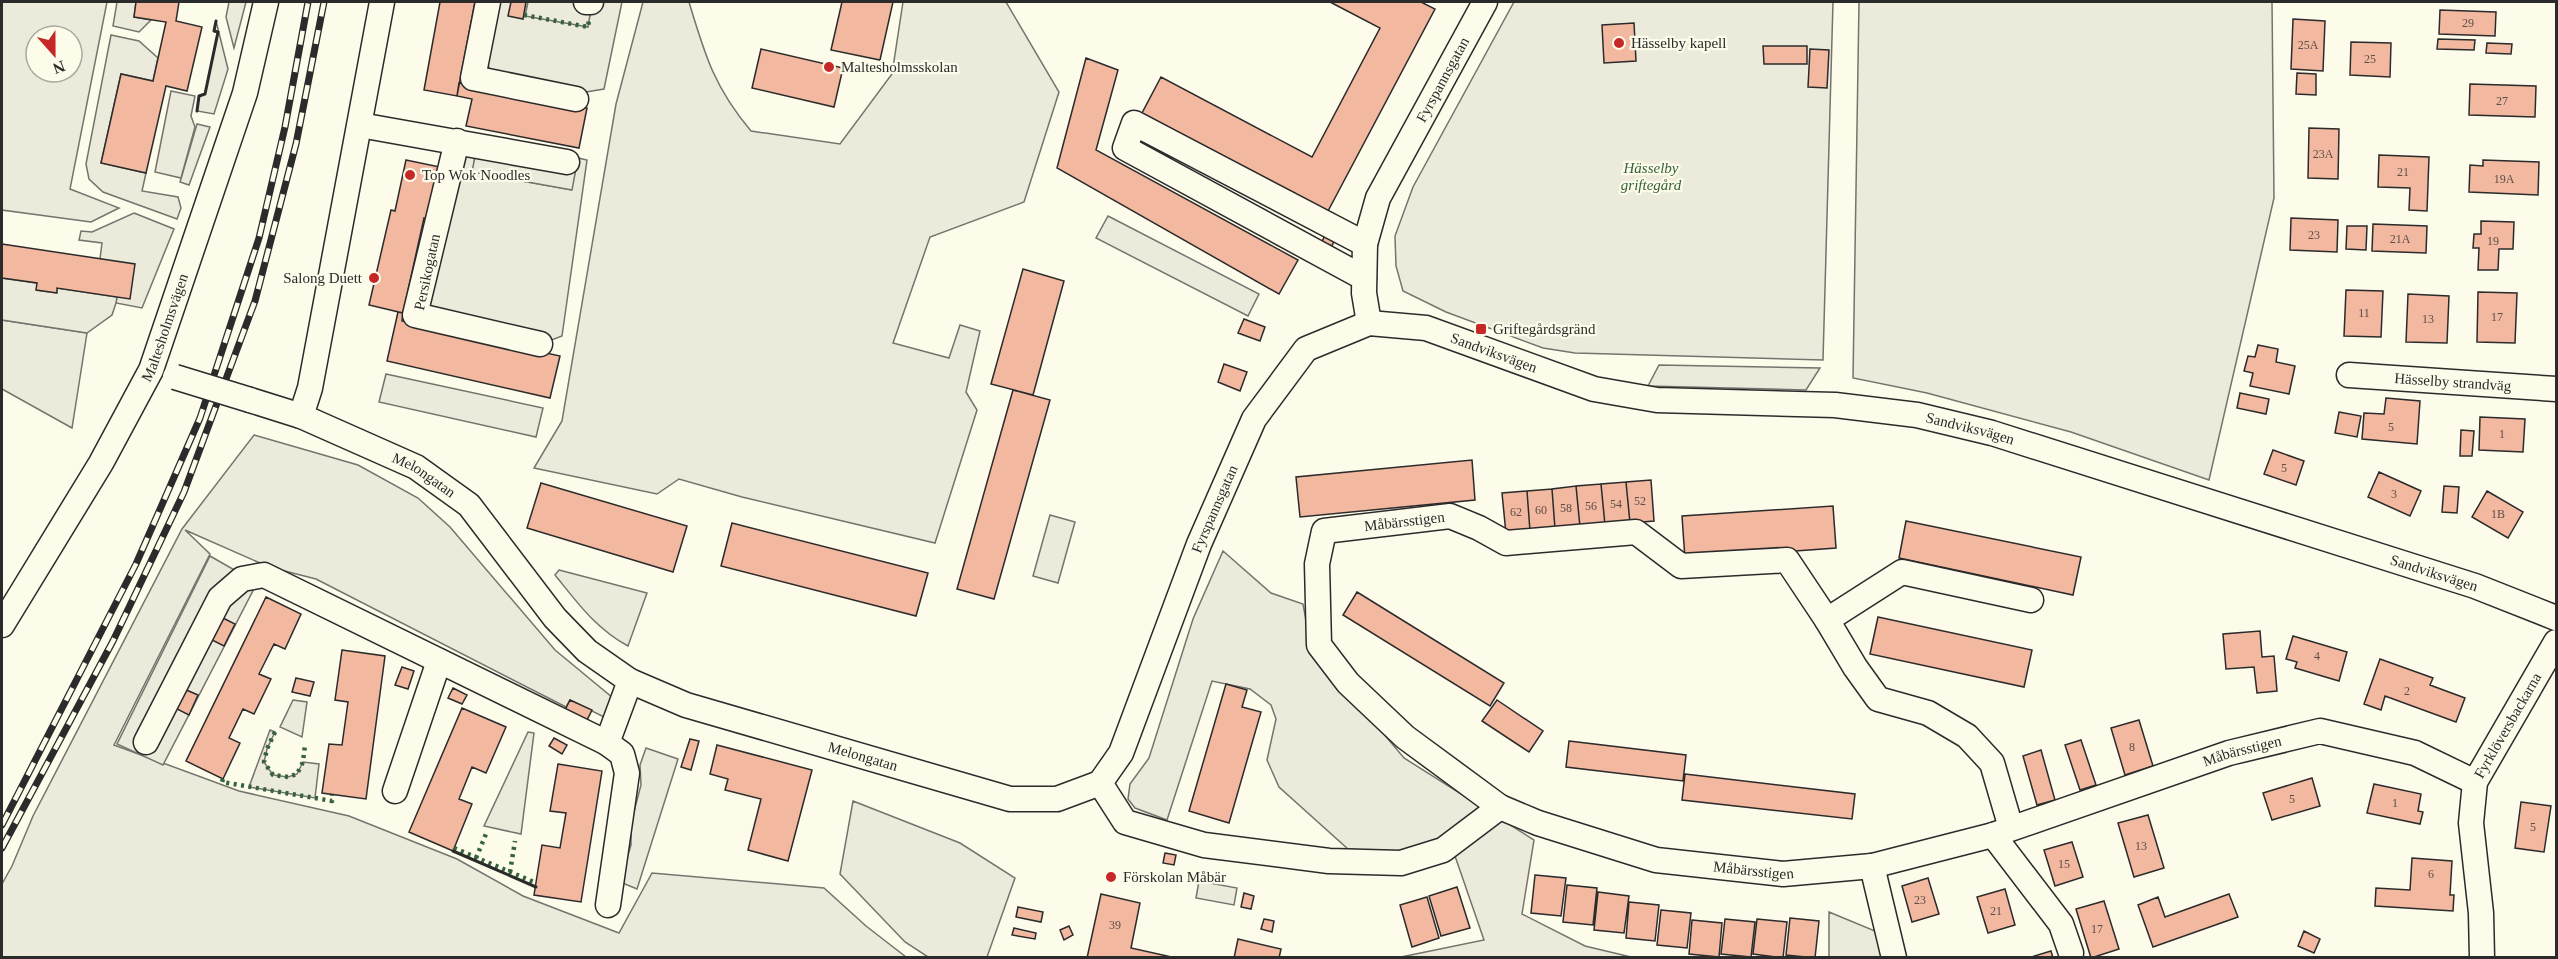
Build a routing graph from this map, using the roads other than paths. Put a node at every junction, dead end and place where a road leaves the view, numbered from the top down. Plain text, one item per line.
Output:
1 (266, 2) edge
2 (382, 2) edge
3 (488, 2) edge
4 (1474, 5) edge
5 (576, 99) dead end
6 (360, 125) junction
7 (457, 141) junction
8 (567, 162) dead end
9 (1365, 244) junction
10 (1364, 278) junction
11 (1369, 323) junction
12 (540, 344) dead end
13 (151, 369) junction
14 (2349, 375) dead end
15 (2556, 389) edge
16 (301, 416) junction
17 (2031, 600) dead end
18 (2556, 618) edge
19 (1827, 621) junction
20 (2, 625) edge
21 (2556, 642) edge
22 (439, 661) junction
23 (630, 681) junction
24 (146, 742) dead end
25 (607, 743) junction
26 (2475, 782) junction
27 (1100, 783) junction
28 (395, 790) dead end
29 (1500, 807) junction
30 (2002, 832) junction
31 (1872, 866) junction
32 (608, 905) dead end
33 (2071, 953) dead end
34 (1894, 957) edge
35 (2482, 957) edge

1 - 13 street, Maltesholmsvägen
2 - 6 street
3 - 5 street
4 - 9 street, Fyrspannsgatan
6 - 7 street
6 - 16 street
7 - 8 street
7 - 12 street, Persikogatan
9 - 10 street, Fyrspannsgatan
9 - 10 street
10 - 11 street, Fyrspannsgatan
11 - 18 street, Sandviksvägen
11 - 27 street, Fyrspannsgatan
13 - 16 street, Melongatan, bridge
13 - 20 street, Maltesholmsvägen
14 - 15 street, Hässelby strandväg
16 - 23 street, Melongatan
17 - 19 street
19 - 29 street, Måbärsstigen
19 - 30 street, Måbärsstigen
21 - 26 street, Fyrklöversbackarna
22 - 24 street
22 - 25 street
22 - 28 street
23 - 25 street
23 - 27 street, Melongatan
25 - 32 street
26 - 30 street, Måbärsstigen
26 - 35 street, Fyrklöversbackarna
27 - 29 street
29 - 31 street, Måbärsstigen
30 - 31 street, Måbärsstigen
30 - 33 street
31 - 34 street

